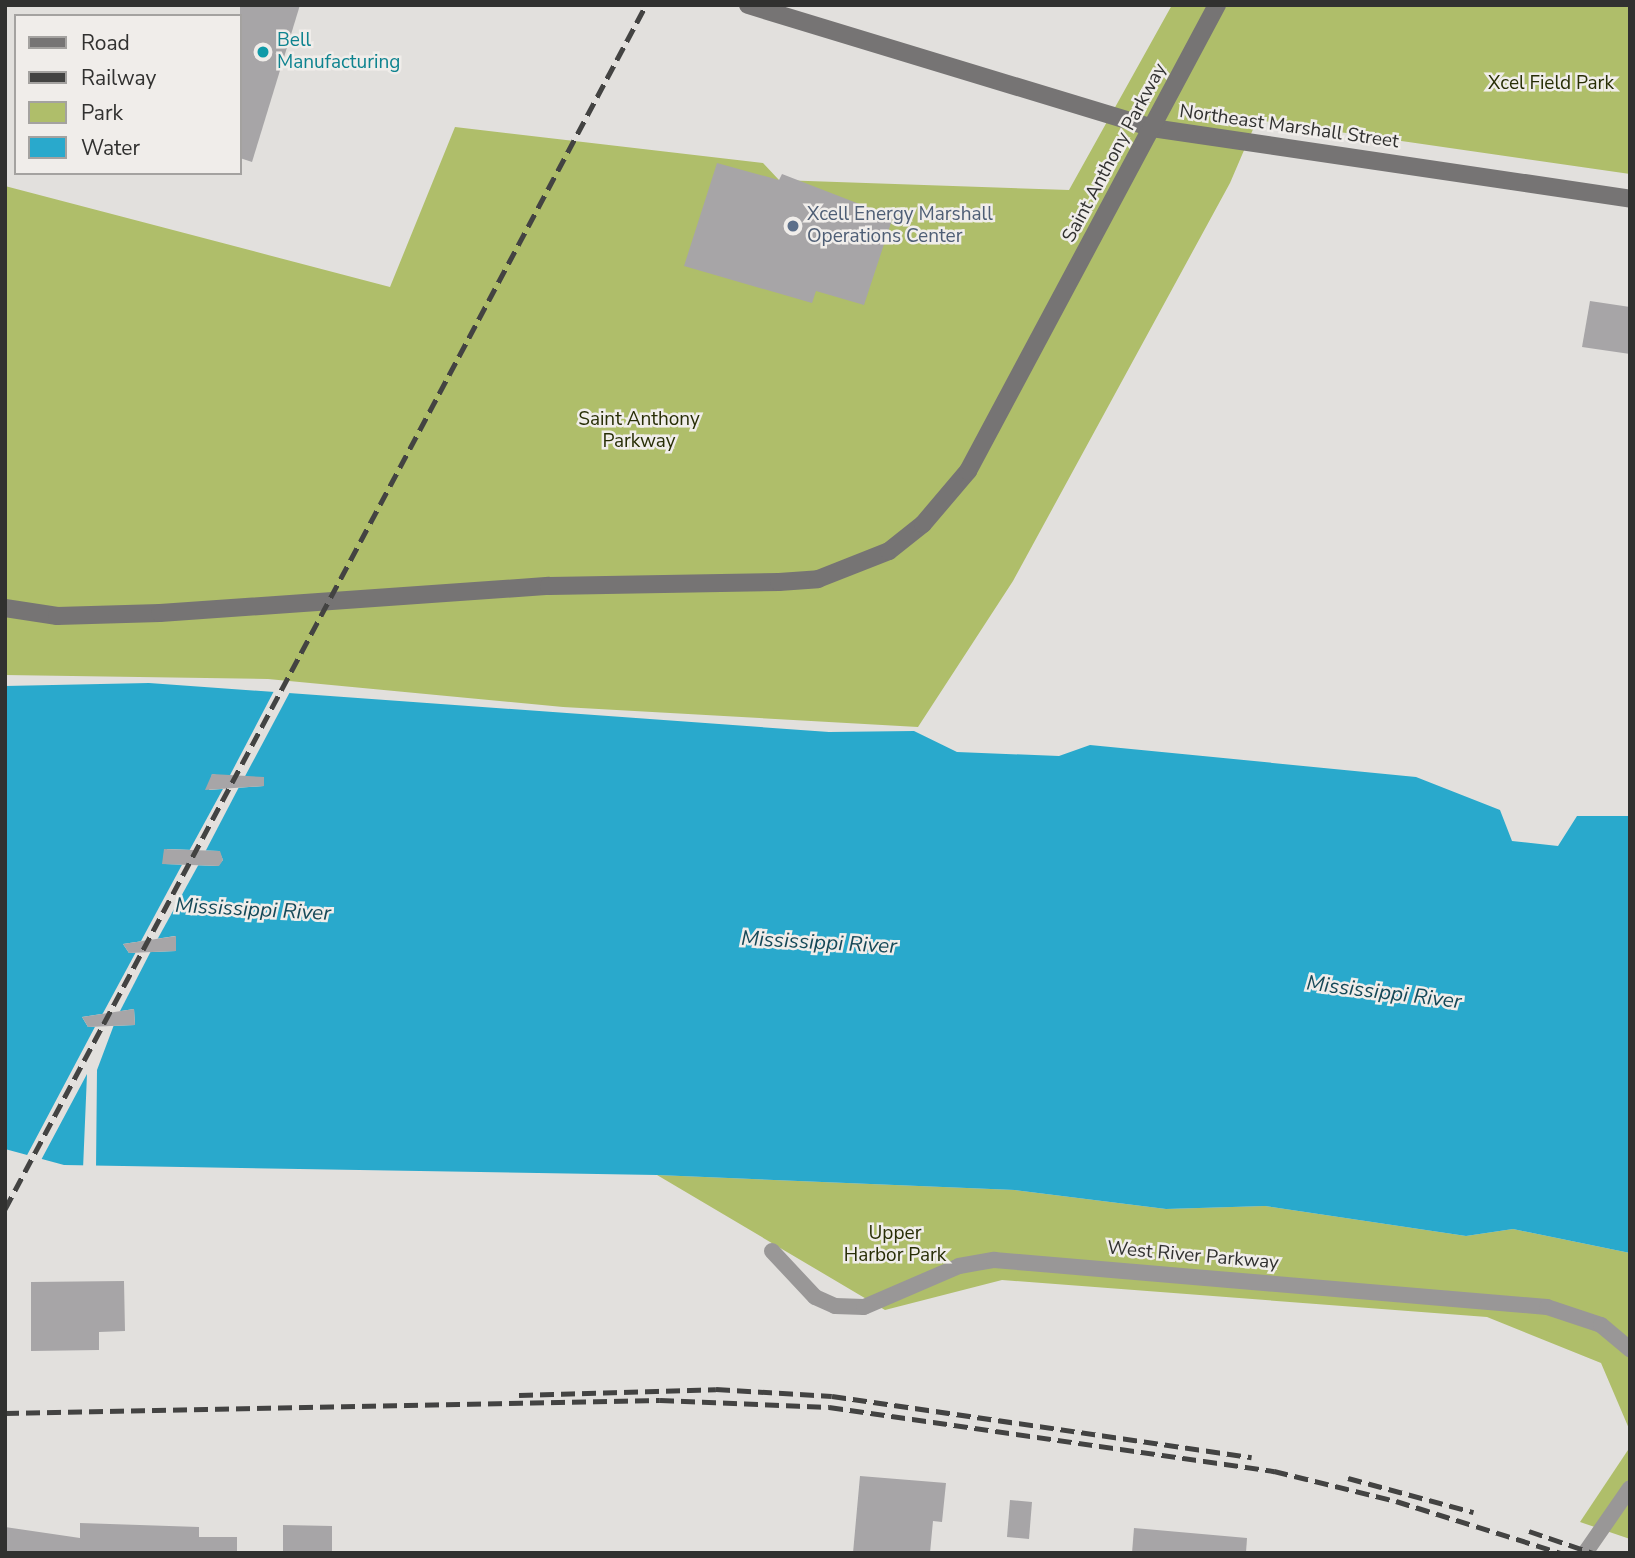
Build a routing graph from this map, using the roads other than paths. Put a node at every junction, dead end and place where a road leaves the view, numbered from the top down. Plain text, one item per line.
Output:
1 (748, 5) edge
2 (1217, 5) edge
3 (1152, 128) junction
4 (1630, 199) edge
5 (5, 608) edge
6 (772, 1251) dead end
7 (1630, 1349) edge
8 (1630, 1488) edge
9 (1585, 1553) edge

1 - 3 street, Northeast Marshall Street
2 - 3 street, Saint Anthony Parkway
3 - 4 street, Northeast Marshall Street
3 - 5 street, Saint Anthony Parkway
6 - 7 street, West River Parkway
8 - 9 street

